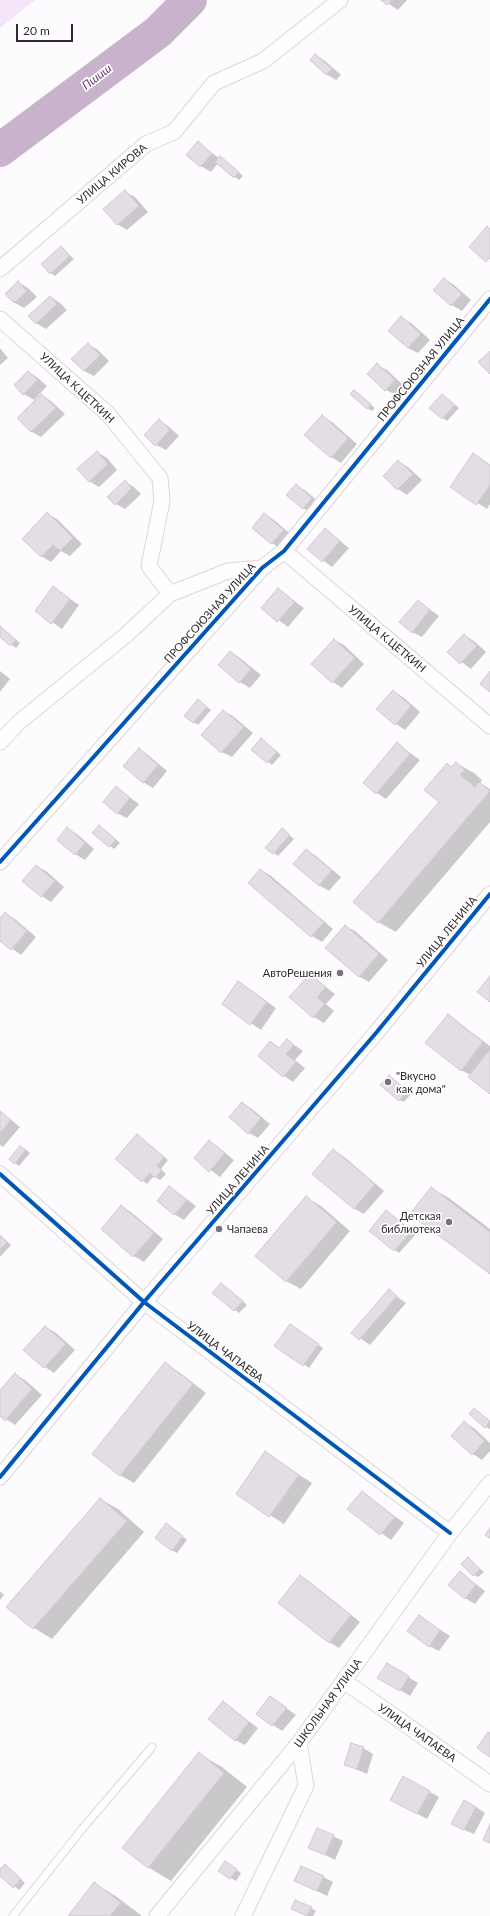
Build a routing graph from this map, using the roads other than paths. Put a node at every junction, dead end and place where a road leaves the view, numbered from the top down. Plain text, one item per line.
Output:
1 (340, 0) edge
2 (0, 269) edge
3 (490, 300) edge
4 (0, 319) edge
5 (284, 551) junction
6 (262, 568) junction
7 (170, 594) junction
8 (490, 726) edge
9 (0, 742) edge
10 (0, 862) edge
11 (490, 894) edge
12 (0, 1174) edge
13 (144, 1302) junction
14 (0, 1478) edge
15 (490, 1483) edge
16 (450, 1533) junction
17 (344, 1681) junction
18 (299, 1743) junction
19 (152, 1747) dead end
20 (490, 1784) edge
21 (13, 1916) edge
22 (158, 1916) edge
23 (243, 1916) edge

1 - 2 street, УЛИЦА КИРОВА
3 - 5 street, ПРОФСОЮЗНАЯ УЛИЦА
4 - 7 street, УЛИЦА К.ЦЕТКИН
5 - 6 street, ПРОФСОЮЗНАЯ УЛИЦА
5 - 8 street, УЛИЦА К.ЦЕТКИН
6 - 7 street, ПРОФСОЮЗНАЯ УЛИЦА
6 - 10 street, ПРОФСОЮЗНАЯ УЛИЦА
7 - 9 street, ПРОФСОЮЗНАЯ УЛИЦА
11 - 13 street, УЛИЦА ЛЕНИНА
12 - 13 street, УЛИЦА ЧАПАЕВА
13 - 14 street, УЛИЦА ЛЕНИНА
13 - 16 street, УЛИЦА ЧАПАЕВА
15 - 16 street, ШКОЛЬНАЯ УЛИЦА
16 - 17 street, ШКОЛЬНАЯ УЛИЦА
17 - 18 street, ШКОЛЬНАЯ УЛИЦА
17 - 20 street, УЛИЦА ЧАПАЕВА
18 - 22 street, ШКОЛЬНАЯ УЛИЦА
18 - 23 street
19 - 21 lane

